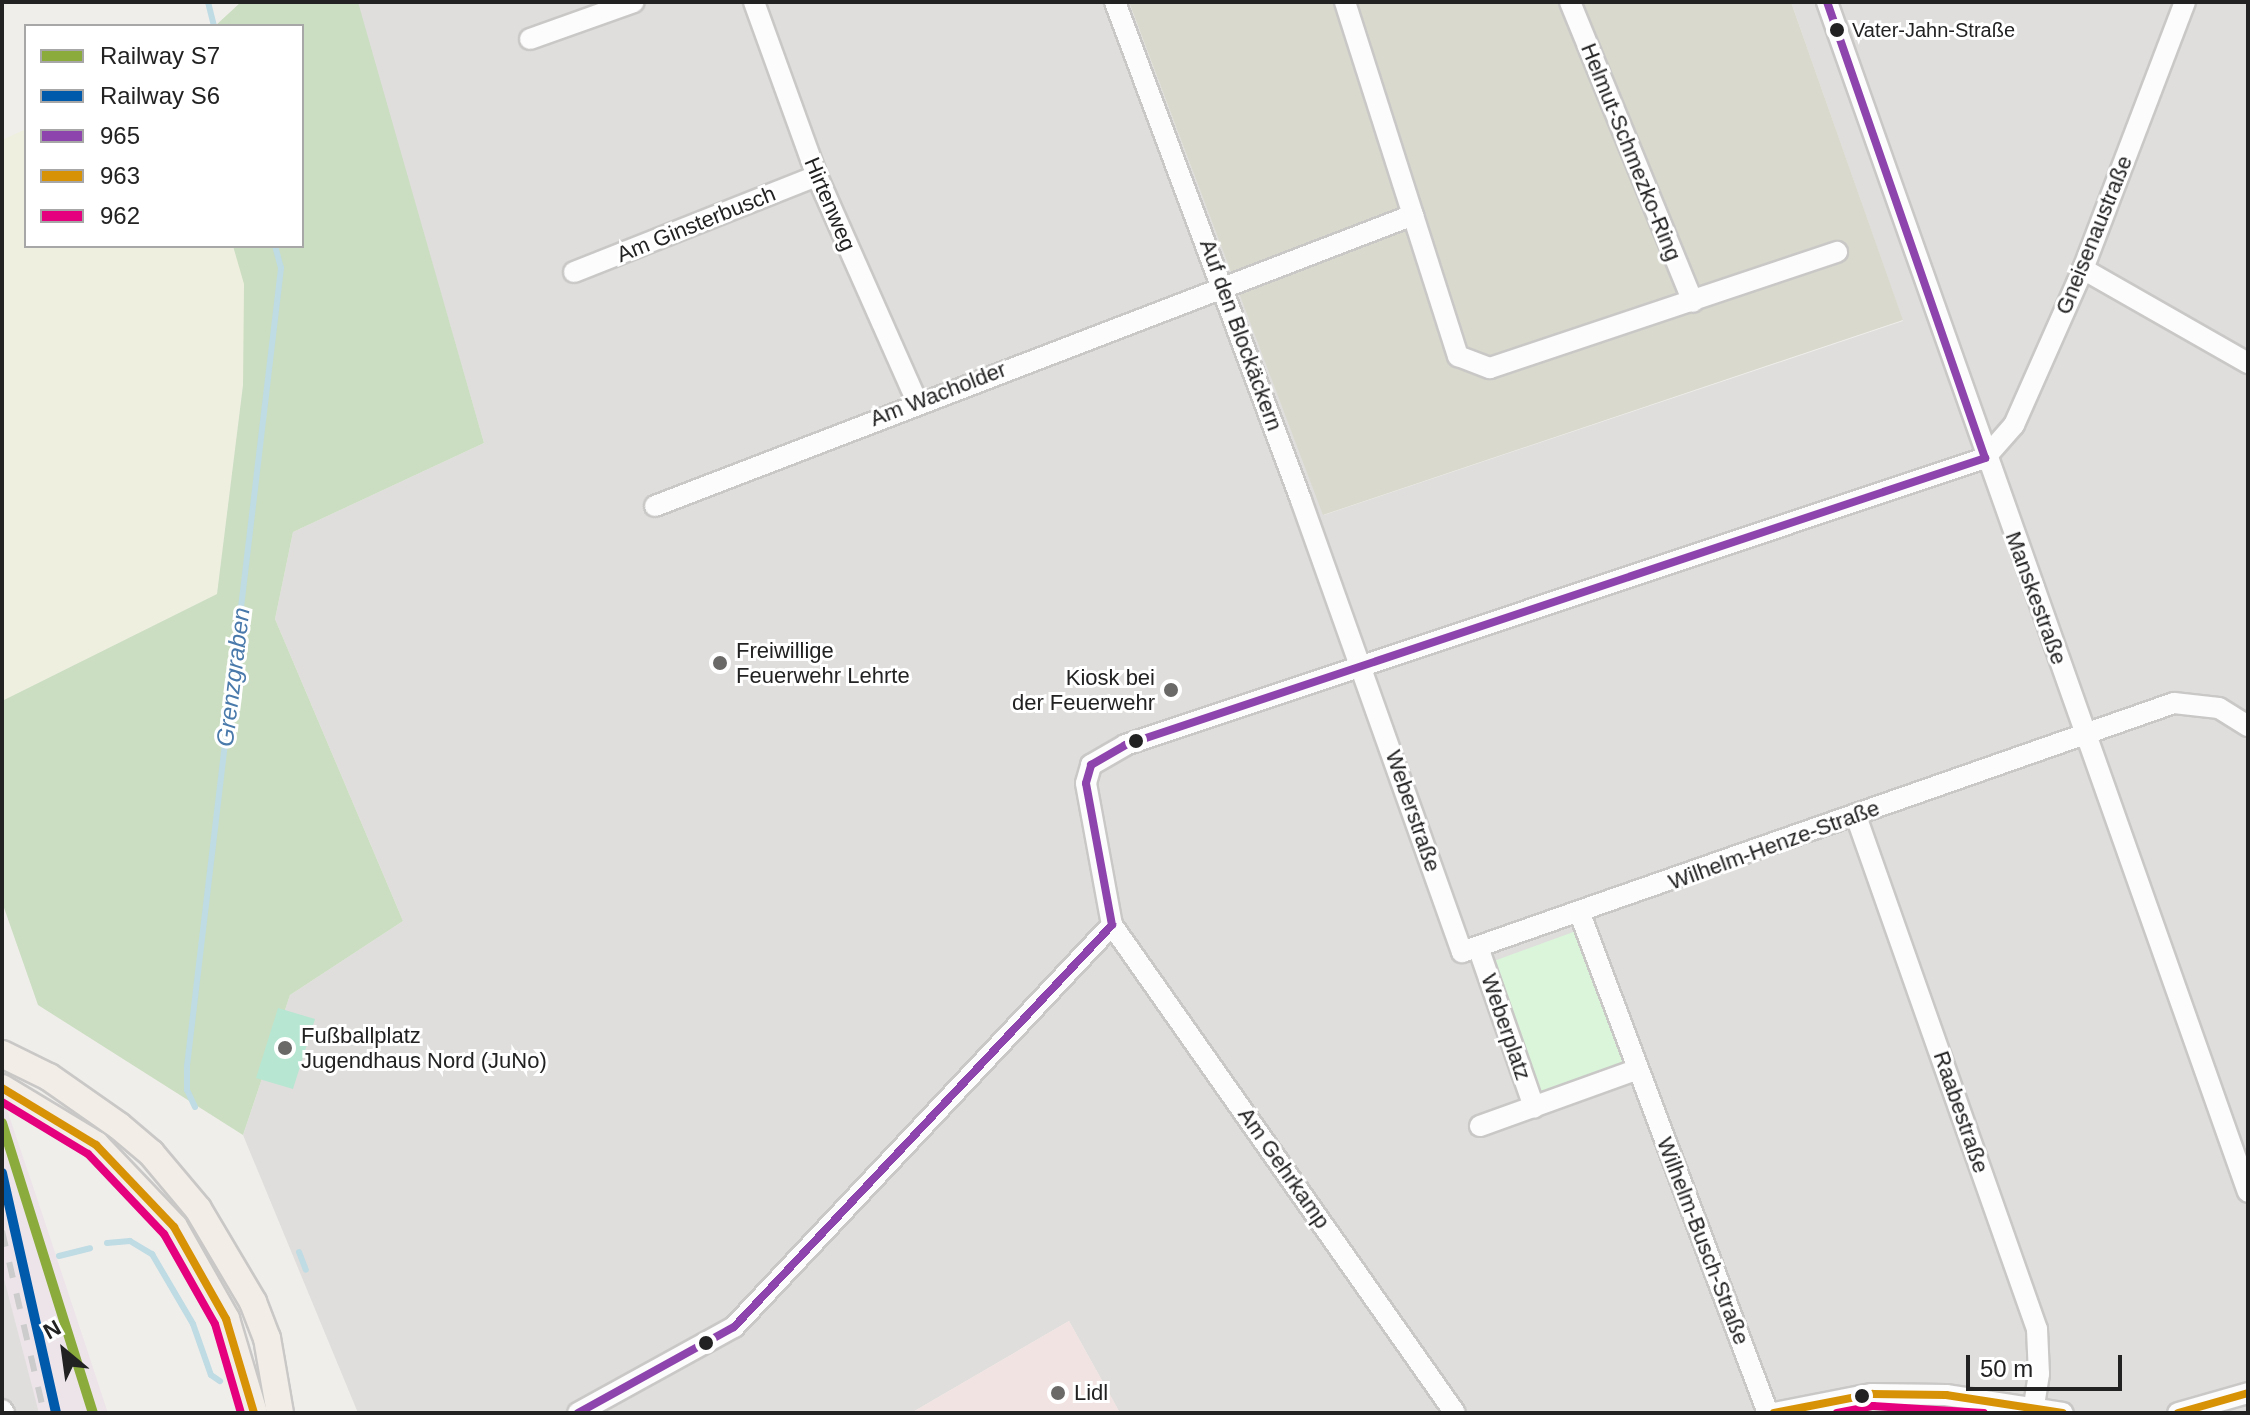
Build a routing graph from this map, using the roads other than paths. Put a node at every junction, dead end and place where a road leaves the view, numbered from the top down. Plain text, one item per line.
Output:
1 (634, 2) edge
2 (754, 2) edge
3 (1115, 2) edge
4 (1345, 2) edge
5 (1570, 2) edge
6 (1827, 2) edge
7 (2185, 2) edge
8 (530, 39) dead end
9 (817, 176) junction
10 (1413, 215) junction
11 (1837, 252) dead end
12 (2083, 269) junction
13 (574, 272) dead end
14 (1223, 287) junction
15 (1693, 302) junction
16 (2248, 363) edge
17 (917, 402) junction
18 (1985, 458) junction
19 (655, 506) dead end
20 (1363, 669) junction
21 (2248, 726) edge
22 (2085, 733) junction
23 (1856, 816) junction
24 (1580, 914) junction
25 (1112, 925) junction
26 (1470, 950) junction
27 (2, 1054) edge
28 (1638, 1069) junction
29 (2, 1088) edge
30 (1534, 1107) junction
31 (1480, 1126) dead end
32 (2248, 1192) edge
33 (267, 1338) junction
34 (2248, 1393) edge
35 (2033, 1410) edge
36 (254, 1413) edge
37 (280, 1413) edge
38 (296, 1413) edge
39 (578, 1413) edge
40 (1455, 1413) edge
41 (1768, 1413) edge
42 (1774, 1413) edge
43 (2063, 1413) edge
44 (2178, 1413) edge

1 - 8 street
2 - 9 street, Hirtenweg
3 - 14 street, Auf den Blockäckern
4 - 10 street
5 - 15 street, Helmut-Schmezko-Ring
6 - 18 street, Manskestraße
7 - 12 street, Gneisenaustraße
9 - 13 street, Am Ginsterbusch
9 - 17 street, Hirtenweg
10 - 14 street
10 - 15 street
11 - 15 street
12 - 16 street
12 - 18 street, Gneisenaustraße
14 - 17 street, Am Wacholder
14 - 20 street, Auf den Blockäckern
17 - 19 street, Am Wacholder
18 - 20 street
18 - 22 street, Manskestraße
20 - 25 street
20 - 26 street, Weberstraße
21 - 22 street, Wilhelm-Henze-Straße
22 - 23 street, Wilhelm-Henze-Straße
22 - 32 street, Manskestraße
23 - 24 street, Wilhelm-Henze-Straße
23 - 35 street, Raabestraße
24 - 26 street, Wilhelm-Henze-Straße
24 - 28 street, Wilhelm-Busch-Straße
25 - 39 street
25 - 40 street, Am Gehrkamp
26 - 30 street, Weberplatz
27 - 33 main road
28 - 30 street
28 - 41 street, Wilhelm-Busch-Straße
29 - 36 main road
30 - 31 street
33 - 37 main road
33 - 38 main road
34 - 44 street
35 - 42 street
35 - 43 street

